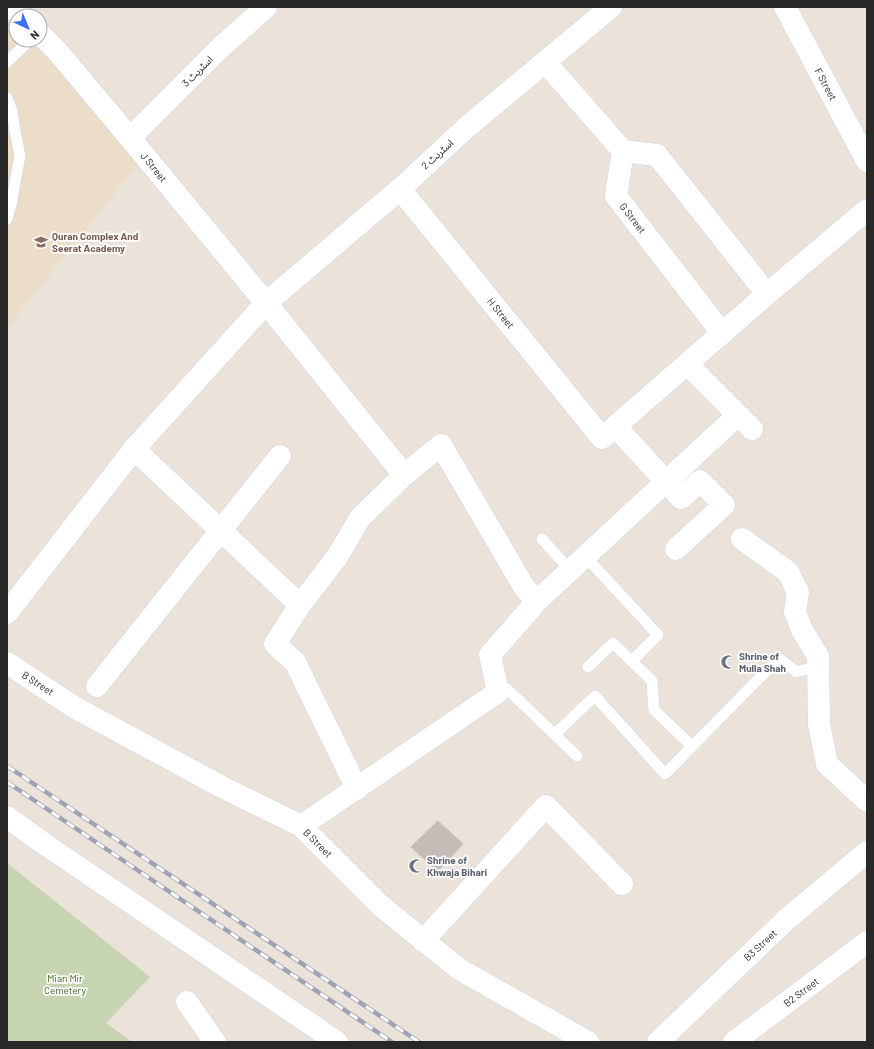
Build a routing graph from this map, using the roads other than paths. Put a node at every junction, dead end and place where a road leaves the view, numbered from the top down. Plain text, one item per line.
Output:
1 (266, 7) edge
2 (611, 7) edge
3 (785, 7) edge
4 (48, 42) edge
5 (22, 48) edge
6 (7, 62) edge
7 (545, 62) junction
8 (7, 98) edge
9 (130, 138) junction
10 (623, 151) junction
11 (867, 161) edge
12 (400, 189) junction
13 (867, 210) edge
14 (7, 219) edge
15 (767, 294) junction
16 (266, 303) junction
17 (722, 333) junction
18 (687, 364) junction
19 (609, 433) junction
20 (134, 449) junction
21 (280, 456) dead end
22 (404, 475) junction
23 (666, 482) junction
24 (221, 531) junction
25 (742, 538) dead end
26 (542, 539) dead end
27 (676, 549) dead end
28 (578, 563) junction
29 (537, 601) junction
30 (300, 605) junction
31 (7, 613) edge
32 (632, 661) junction
33 (7, 663) edge
34 (818, 666) junction
35 (588, 667) dead end
36 (97, 686) dead end
37 (498, 692) junction
38 (555, 734) junction
39 (692, 746) junction
40 (577, 756) dead end
41 (356, 789) junction
42 (867, 801) edge
43 (7, 817) edge
44 (301, 826) junction
45 (867, 852) edge
46 (622, 884) dead end
47 (423, 940) junction
48 (867, 942) edge
49 (187, 1002) dead end
50 (215, 1042) edge
51 (337, 1042) edge
52 (588, 1042) edge
53 (658, 1042) edge
54 (734, 1042) edge

1 - 9 street, اسٹریٹ 3
2 - 7 street, اسٹریٹ 2
3 - 11 street, F Street
4 - 9 street, J Street
5 - 6 lane
7 - 10 street
7 - 12 street, اسٹریٹ 2
8 - 14 lane
9 - 16 street, J Street
10 - 15 street
10 - 17 street, G Street
12 - 16 street, اسٹریٹ 2
12 - 19 street, H Street
13 - 15 street
15 - 17 street
16 - 20 street, اسٹریٹ 2
16 - 22 street, J Street
17 - 18 street
18 - 19 street
18 - 23 street
19 - 23 street, H Street
20 - 24 street
20 - 31 street, اسٹریٹ 2
21 - 24 street
22 - 29 street
22 - 30 street
23 - 27 street, H Street
23 - 28 street
24 - 30 street
24 - 36 street
25 - 34 street
26 - 28 lane
28 - 29 street
28 - 32 lane
29 - 37 street
30 - 41 street
32 - 35 lane
32 - 39 lane
33 - 44 street, B Street
34 - 39 lane
34 - 42 street
37 - 38 lane
37 - 41 street
38 - 39 lane
38 - 40 lane
41 - 44 street
43 - 51 street
44 - 47 street, B Street
45 - 53 street, B3 Street
46 - 47 street
47 - 52 street, B Street
48 - 54 street, B2 Street
49 - 50 street

